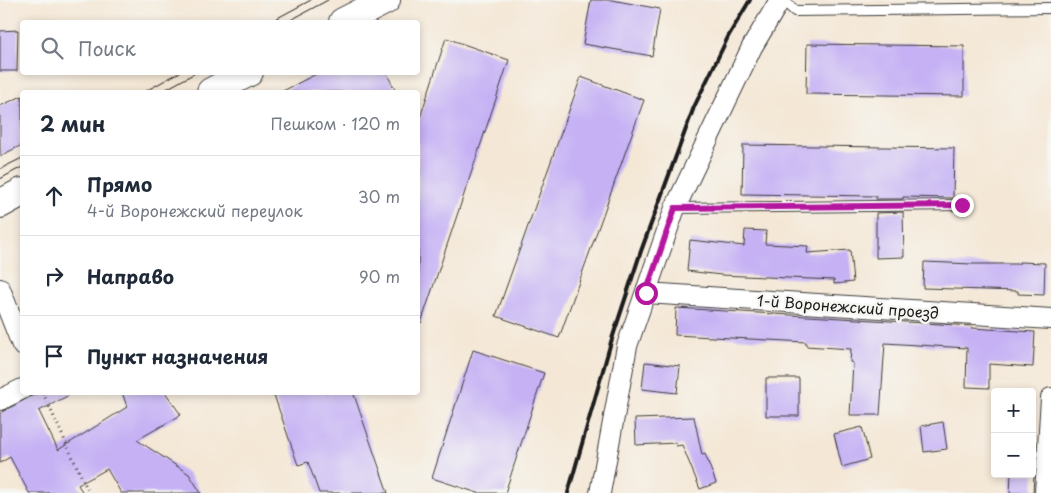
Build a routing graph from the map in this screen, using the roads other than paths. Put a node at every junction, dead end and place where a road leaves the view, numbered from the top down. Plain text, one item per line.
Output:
1 (386, 0) edge
2 (781, 0) edge
3 (1051, 8) edge
4 (347, 20) edge
5 (243, 75) edge
6 (215, 90) edge
7 (20, 193) edge
8 (0, 204) edge
9 (962, 205) dead end
10 (675, 208) junction
11 (0, 289) edge
12 (646, 293) junction
13 (1051, 320) edge
14 (20, 340) edge
15 (20, 390) edge
16 (0, 400) edge
17 (1050, 410) edge
18 (600, 493) edge
19 (1044, 493) edge

1 - 4 street
2 - 3 lane
2 - 10 street
5 - 6 street
7 - 8 street
9 - 10 lane
10 - 12 street
11 - 14 street
12 - 13 street, 1-й Воронежский проезд
12 - 18 street
15 - 16 street
17 - 19 street

